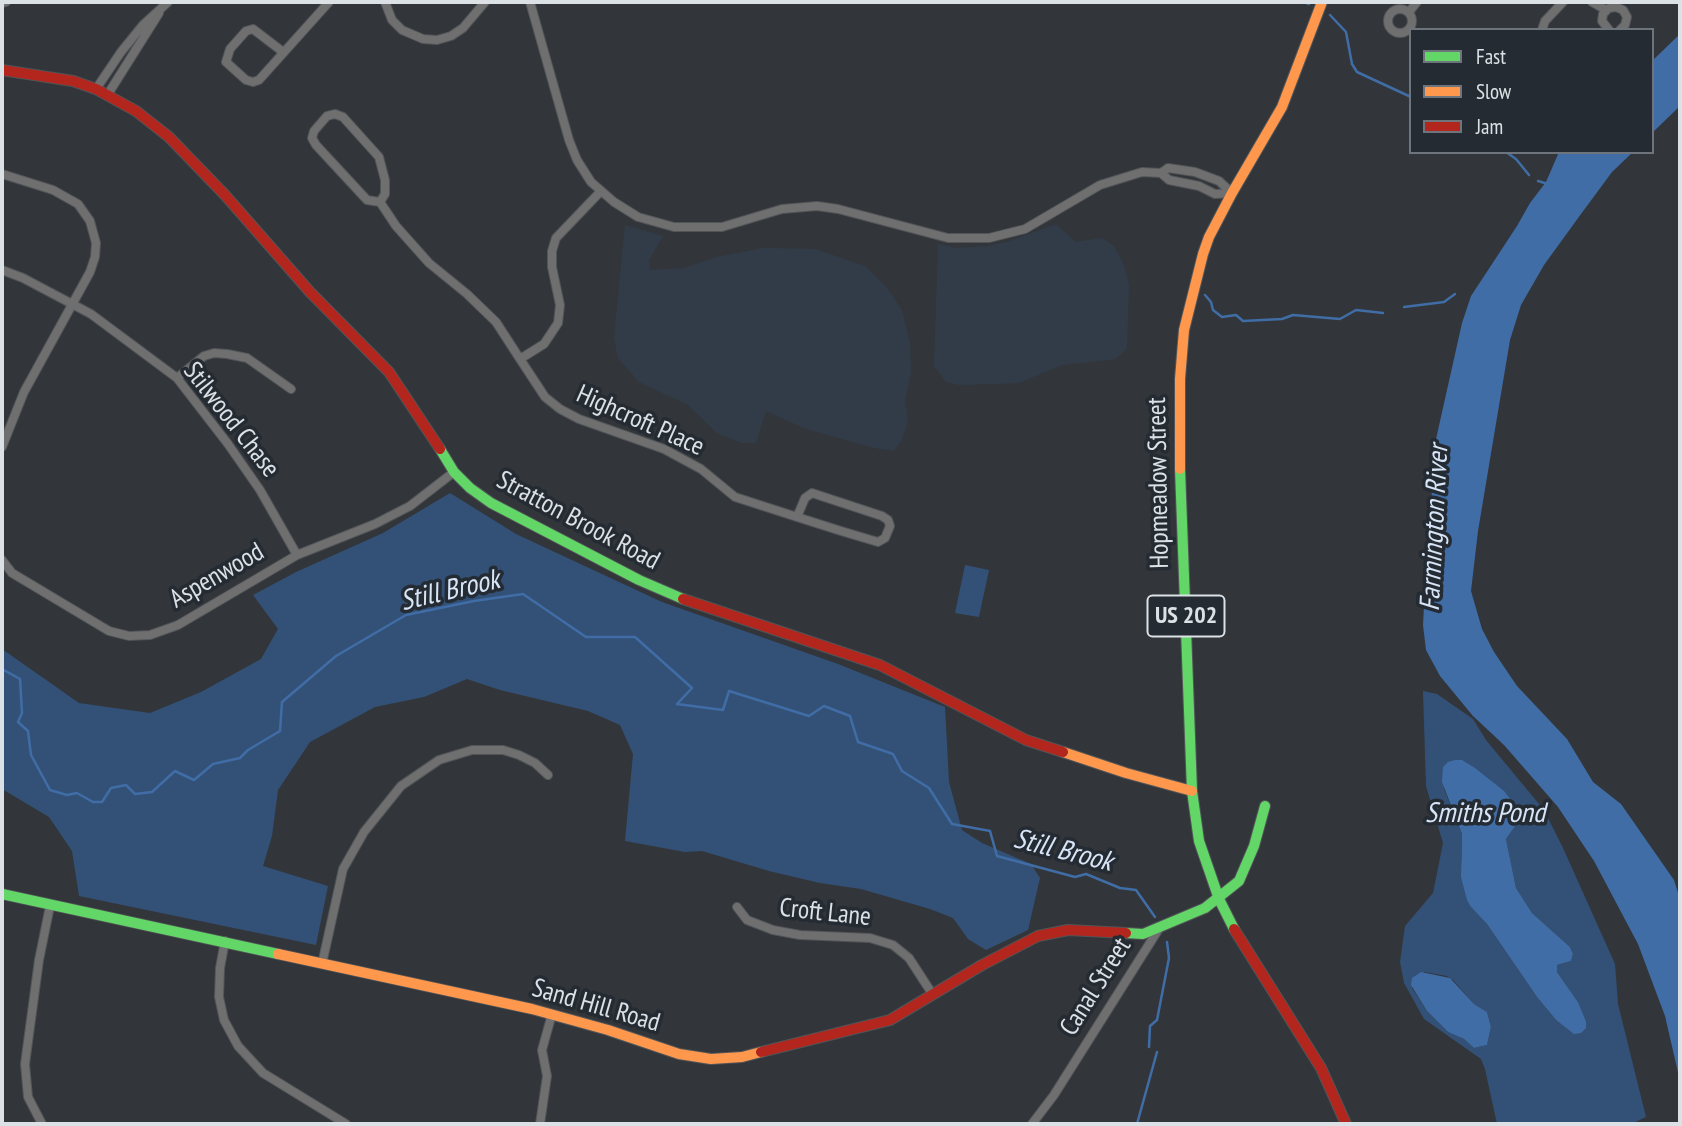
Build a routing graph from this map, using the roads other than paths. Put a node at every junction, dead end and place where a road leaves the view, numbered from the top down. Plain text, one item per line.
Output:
1 (168, 2) edge
2 (329, 2) edge
3 (385, 2) edge
4 (485, 2) edge
5 (530, 2) edge
6 (1322, 2) edge
7 (1417, 2) edge
8 (1563, 2) edge
9 (1592, 2) edge
10 (161, 10) junction
11 (1606, 10) junction
12 (1409, 12) dead end
13 (1543, 28) edge
14 (1607, 28) edge
15 (1622, 28) edge
16 (283, 52) junction
17 (2, 70) edge
18 (96, 89) junction
19 (108, 94) junction
20 (1161, 173) junction
21 (2, 174) edge
22 (601, 191) junction
23 (1232, 193) junction
24 (380, 202) junction
25 (2, 270) edge
26 (74, 303) junction
27 (520, 359) junction
28 (177, 378) junction
29 (291, 389) dead end
30 (2, 447) edge
31 (454, 472) junction
32 (797, 517) junction
33 (297, 555) junction
34 (2, 560) edge
35 (548, 775) dead end
36 (1192, 791) junction
37 (1265, 806) dead end
38 (2, 894) edge
39 (1220, 899) junction
40 (50, 906) junction
41 (737, 907) dead end
42 (1160, 927) junction
43 (225, 941) junction
44 (321, 964) junction
45 (933, 995) junction
46 (552, 1014) junction
47 (42, 1124) edge
48 (346, 1124) edge
49 (540, 1124) edge
50 (1032, 1124) edge
51 (1346, 1124) edge

1 - 10 street
2 - 16 street
3 - 4 street
5 - 22 street
6 - 23 main road, Hopmeadow Street / US 202
7 - 12 street
8 - 13 street
9 - 11 street
10 - 18 street
10 - 19 street
11 - 14 street
11 - 15 street
16 - 16 street
17 - 18 main road, Stratton Brook Road
18 - 19 main road, Stratton Brook Road
19 - 31 main road, Stratton Brook Road
20 - 22 street
20 - 23 street
20 - 23 street
21 - 26 street
22 - 27 street
23 - 36 main road, Hopmeadow Street / US 202
24 - 24 street, Highcroft Place
24 - 27 street, Highcroft Place
25 - 26 street, Stilwood Chase
26 - 28 street, Stilwood Chase
26 - 30 street
27 - 32 street, Highcroft Place
28 - 29 street
28 - 33 street, Stilwood Chase
31 - 33 street, Aspenwood
31 - 36 main road, Stratton Brook Road
32 - 32 street, Highcroft Place
33 - 34 street, Aspenwood
35 - 44 street
36 - 39 main road, Hopmeadow Street / US 202
37 - 39 main road, Canal Street
38 - 40 main road, Sand Hill Road
39 - 42 main road, Canal Street
39 - 51 main road, Hopmeadow Street / US 202
40 - 43 main road, Sand Hill Road
40 - 47 street
41 - 45 street, Croft Lane
42 - 45 main road, Sand Hill Road
42 - 50 street, Canal Street
43 - 44 main road, Sand Hill Road
43 - 48 street
44 - 46 main road, Sand Hill Road
45 - 46 main road, Sand Hill Road
46 - 49 street

